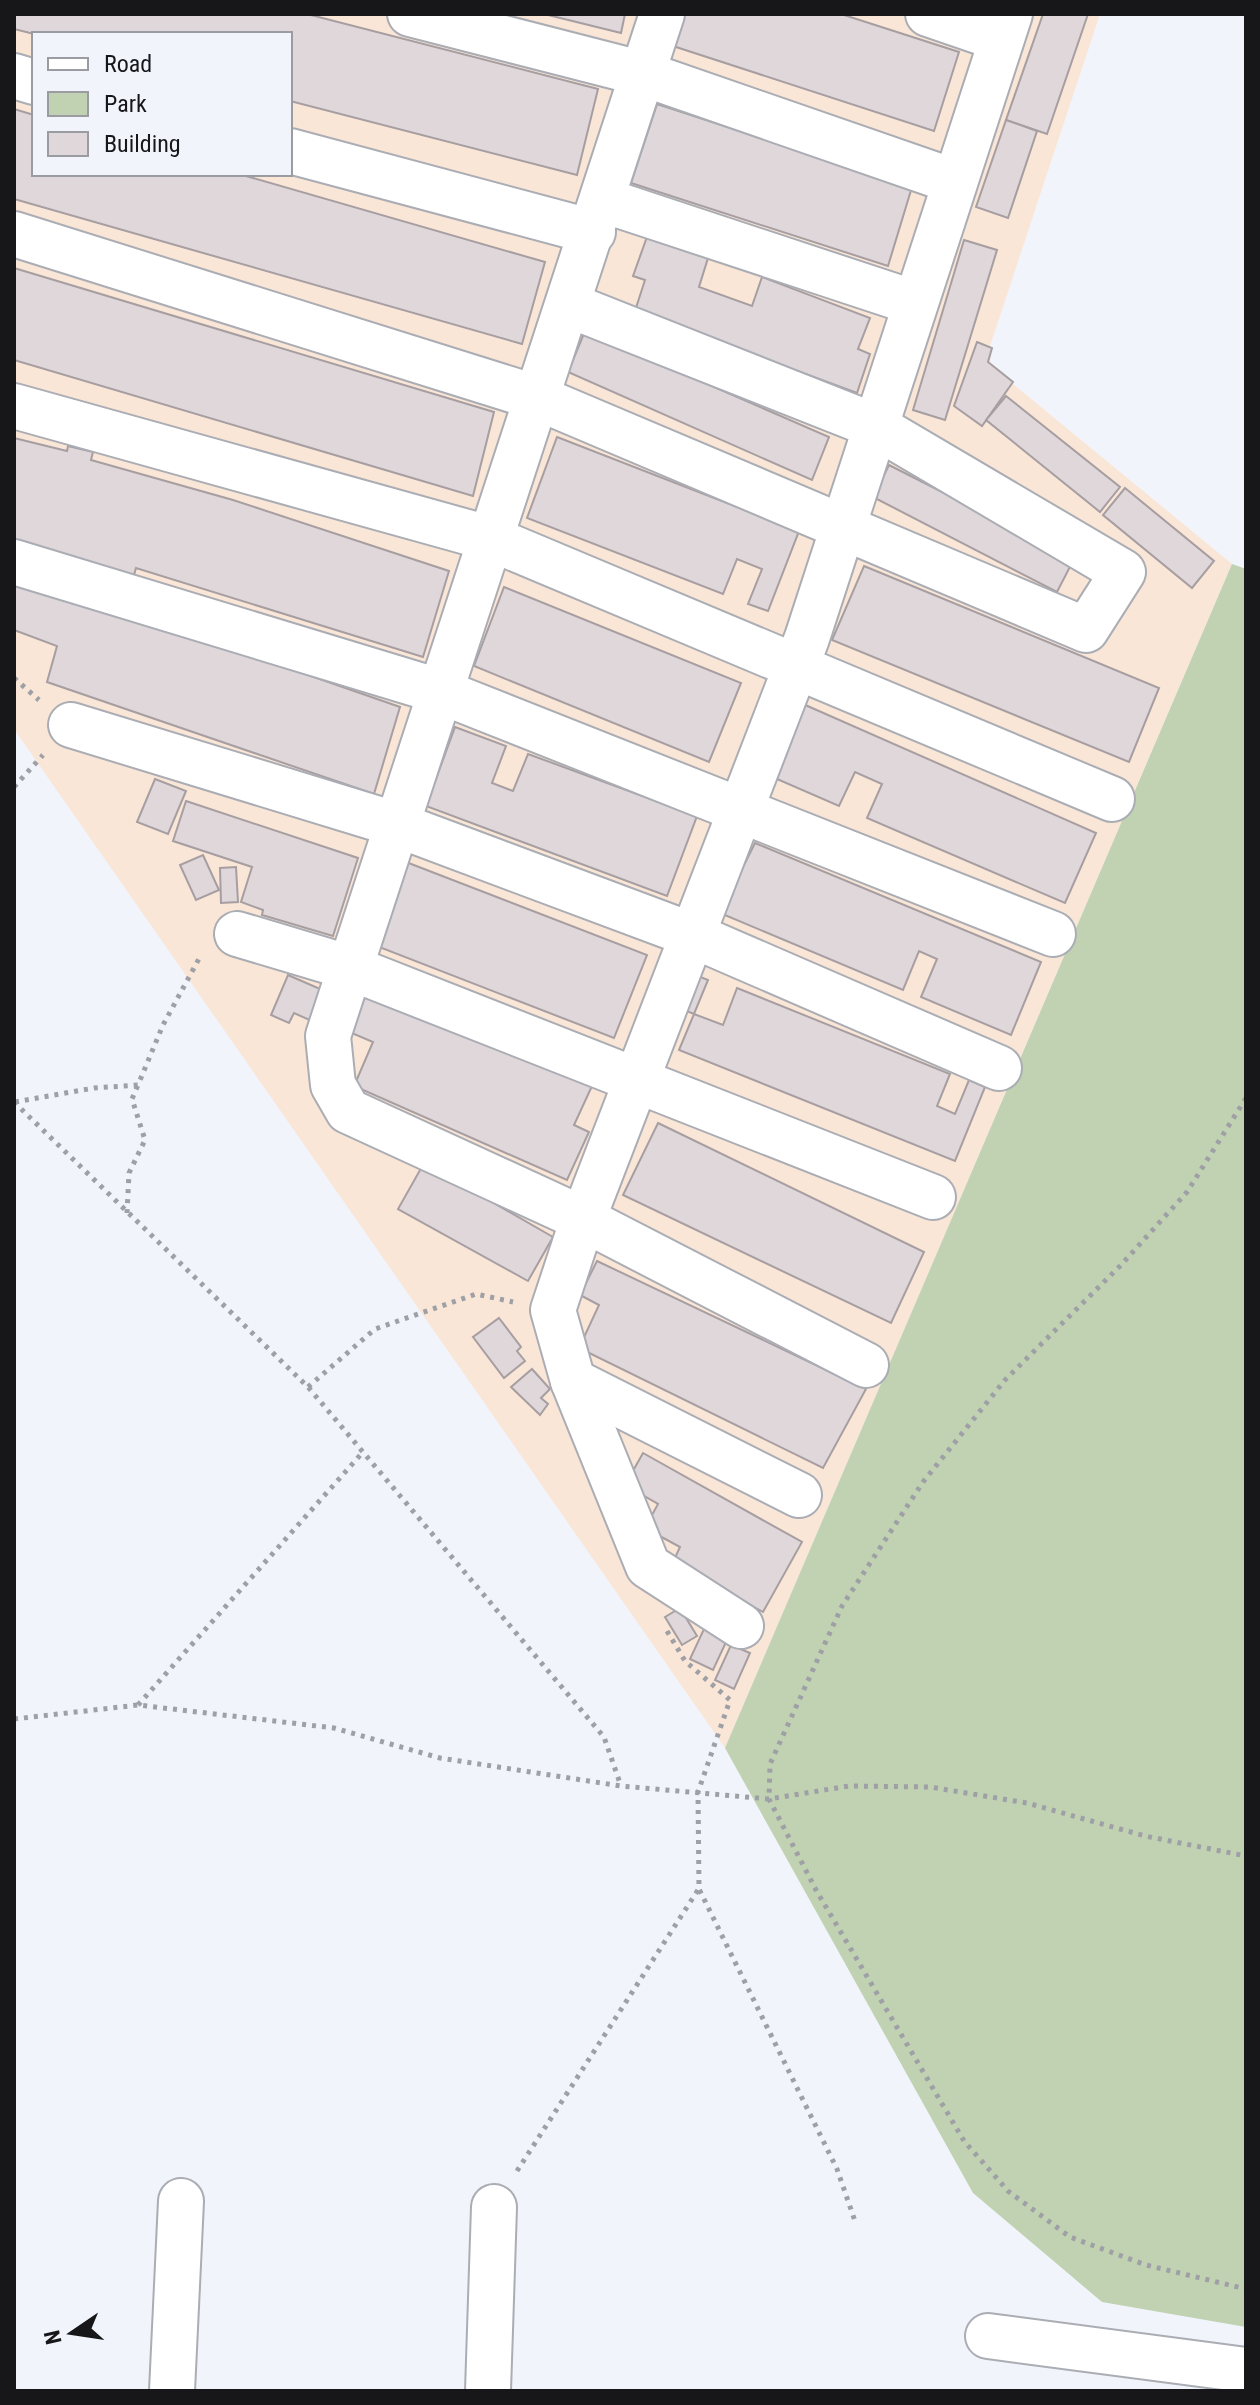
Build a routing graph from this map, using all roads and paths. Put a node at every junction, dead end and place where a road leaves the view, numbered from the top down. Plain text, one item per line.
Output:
1 (410, 14) edge
2 (662, 14) edge
3 (928, 14) edge
4 (1005, 27) edge
5 (644, 74) junction
6 (292, 151) edge
7 (953, 181) junction
8 (598, 216) junction
9 (14, 234) edge
10 (915, 303) junction
11 (569, 305) junction
12 (538, 398) junction
13 (14, 406) edge
14 (875, 426) junction
15 (843, 527) junction
16 (492, 539) junction
17 (14, 562) edge
18 (796, 666) junction
19 (442, 692) junction
20 (71, 725) dead end
21 (1112, 799) dead end
22 (741, 808) junction
23 (398, 825) junction
24 (237, 934) joint
25 (1053, 934) dead end
26 (692, 935) junction
27 (351, 968) junction
28 (999, 1068) dead end
29 (636, 1080) junction
30 (138, 1085) junction
31 (1246, 1098) edge
32 (14, 1102) edge
33 (933, 1197) dead end
34 (127, 1214) junction
35 (583, 1219) junction
36 (553, 1310) junction
37 (866, 1365) dead end
38 (573, 1381) junction
39 (308, 1387) junction
40 (363, 1452) junction
41 (799, 1495) dead end
42 (741, 1626) dead end
43 (666, 1629) dead end
44 (138, 1705) junction
45 (14, 1719) edge
46 (621, 1786) junction
47 (698, 1792) junction
48 (769, 1799) junction
49 (1246, 1856) edge
50 (699, 1889) junction
51 (181, 2201) dead end
52 (494, 2207) joint
53 (856, 2224) dead end
54 (1246, 2289) edge
55 (988, 2336) dead end
56 (1246, 2370) edge
57 (172, 2391) edge
58 (488, 2391) edge

1 - 5 lane
2 - 5 lane
3 - 4 lane
4 - 7 lane
5 - 7 lane
5 - 8 lane
6 - 8 lane
7 - 10 lane
8 - 10 lane
8 - 11 lane
9 - 12 lane
10 - 14 lane
11 - 12 lane
11 - 14 lane
12 - 15 lane
12 - 16 lane
13 - 16 lane
14 - 15 lane
14 - 15 lane
15 - 18 lane
16 - 18 lane
16 - 19 lane
17 - 19 lane
18 - 21 lane
18 - 22 lane
19 - 22 lane
19 - 23 lane
20 - 23 lane
22 - 25 lane
22 - 26 lane
23 - 26 lane
23 - 27 lane
24 - 27 lane
24 - 30 path
26 - 28 lane
26 - 29 lane
27 - 29 lane
27 - 35 lane
29 - 33 lane
29 - 35 lane
30 - 32 path
30 - 34 path
31 - 48 path
32 - 34 path
34 - 39 path
35 - 36 lane
35 - 37 lane
36 - 38 lane
36 - 39 path
38 - 41 lane
38 - 42 lane
39 - 40 path
40 - 44 path
40 - 46 path
43 - 47 path
44 - 45 path
44 - 46 path
46 - 47 path
47 - 48 path
47 - 50 path
48 - 49 path
48 - 54 path
50 - 52 path
50 - 53 path
51 - 57 lane
52 - 58 lane
55 - 56 lane

